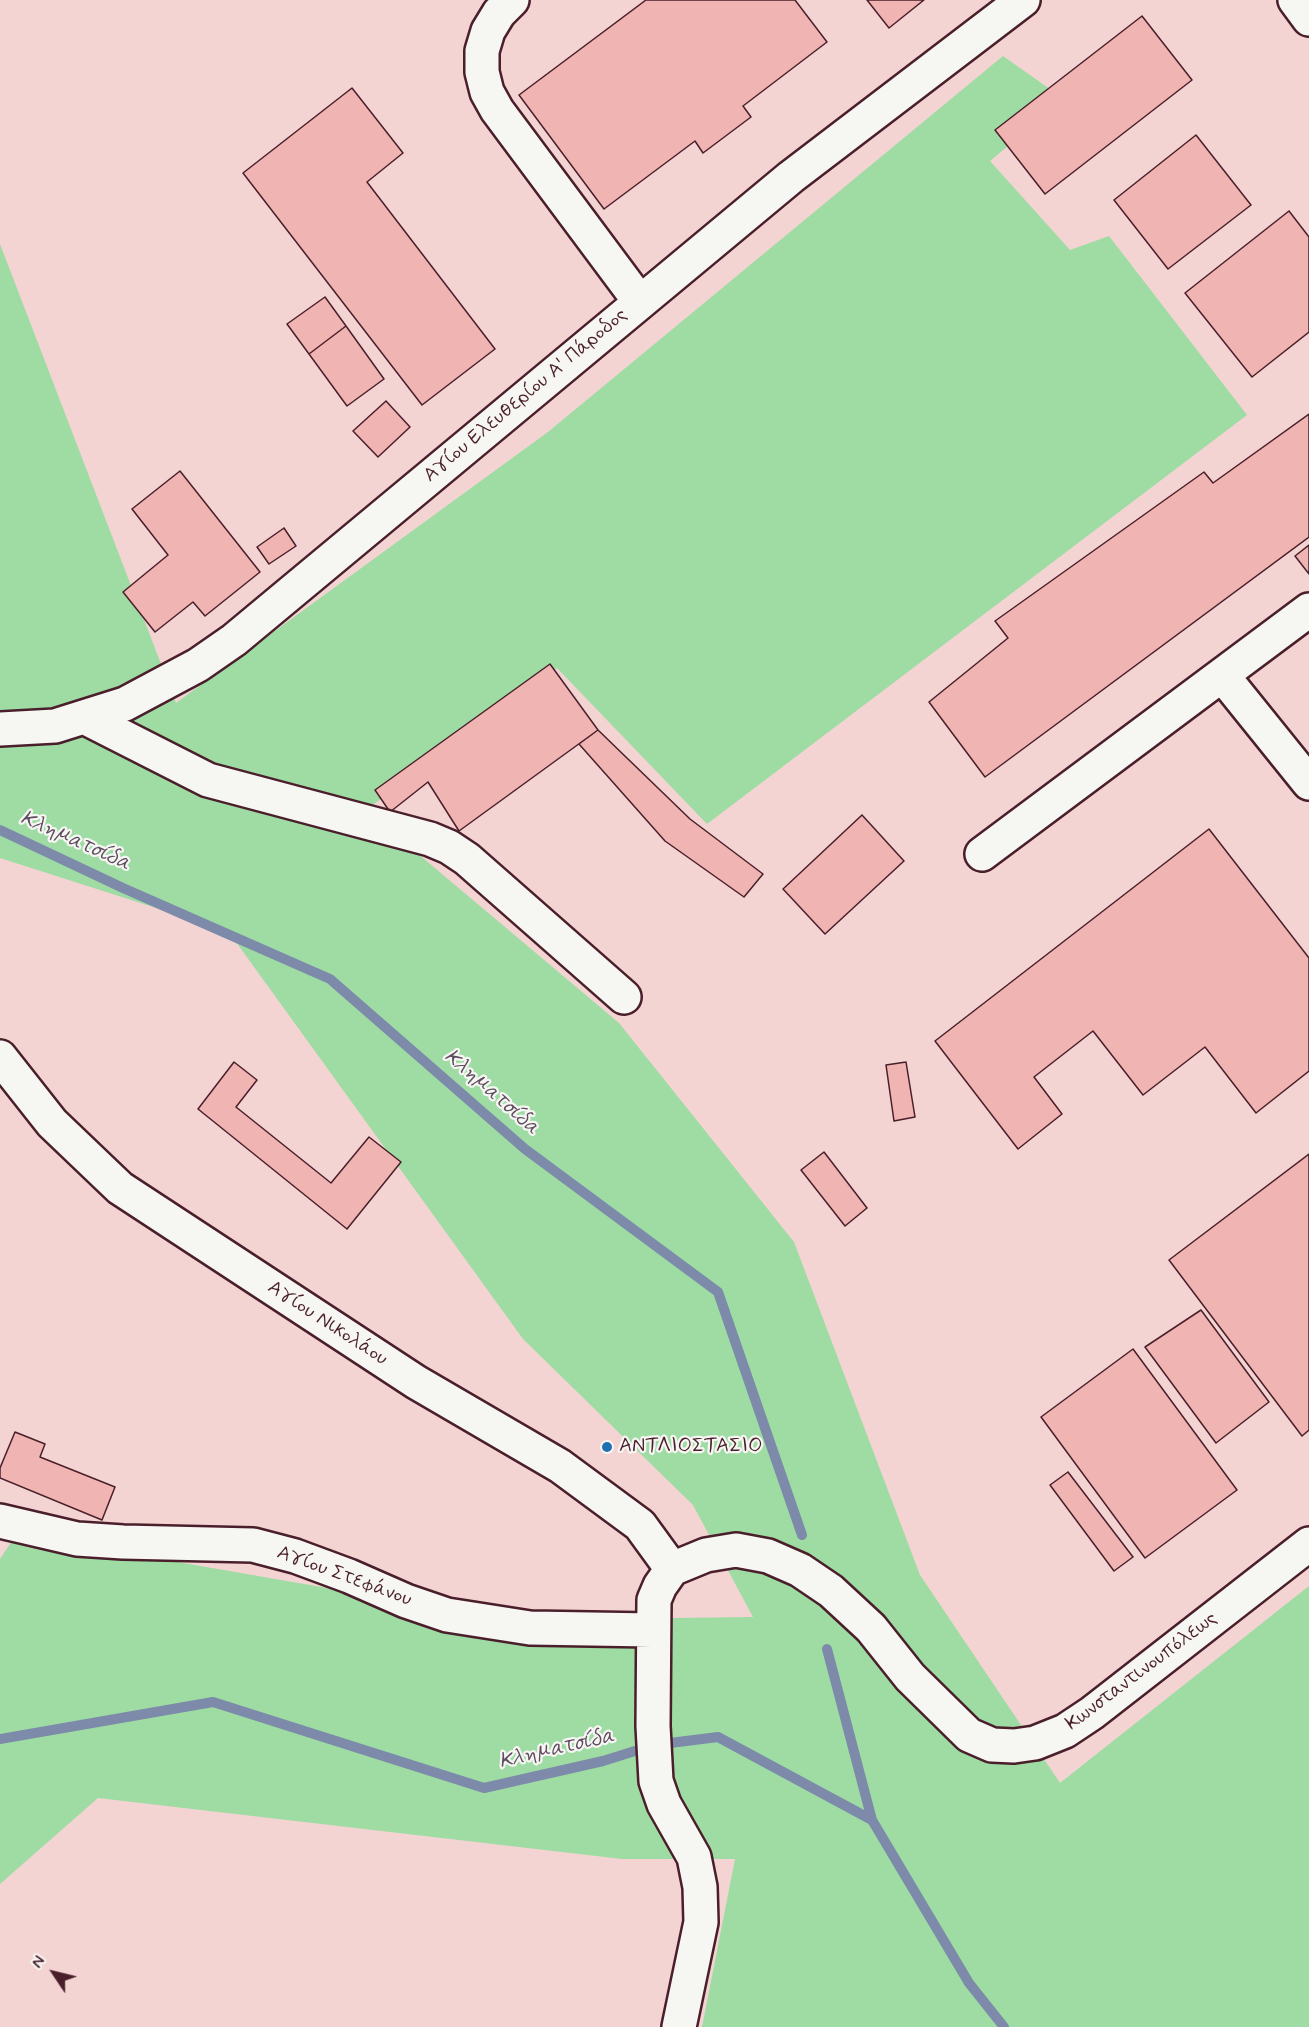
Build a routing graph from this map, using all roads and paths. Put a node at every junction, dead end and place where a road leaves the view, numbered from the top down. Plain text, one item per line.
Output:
1 (512, 0) edge
2 (1023, 0) edge
3 (1295, 0) edge
4 (1309, 19) edge
5 (640, 302) junction
6 (1309, 610) edge
7 (1222, 675) junction
8 (84, 717) junction
9 (0, 729) edge
10 (1309, 783) edge
11 (982, 854) dead end
12 (624, 996) dead end
13 (0, 1057) edge
14 (0, 1521) edge
15 (1309, 1544) edge
16 (672, 1569) junction
17 (652, 1630) junction
18 (679, 2027) edge

1 - 5 street
2 - 5 street, Αγίου Ελευθερίου Α' Πάροδος
3 - 4 street
5 - 8 street, Αγίου Ελευθερίου Α' Πάροδος
6 - 7 street
7 - 10 street
7 - 11 street
8 - 9 street, Αγίου Ελευθερίου Α' Πάροδος
8 - 12 street
13 - 16 street, Αγίου Νικολάου
14 - 17 street, Αγίου Στεφάνου
15 - 16 street, Κωνσταντινουπόλεως
16 - 17 street
17 - 18 street

